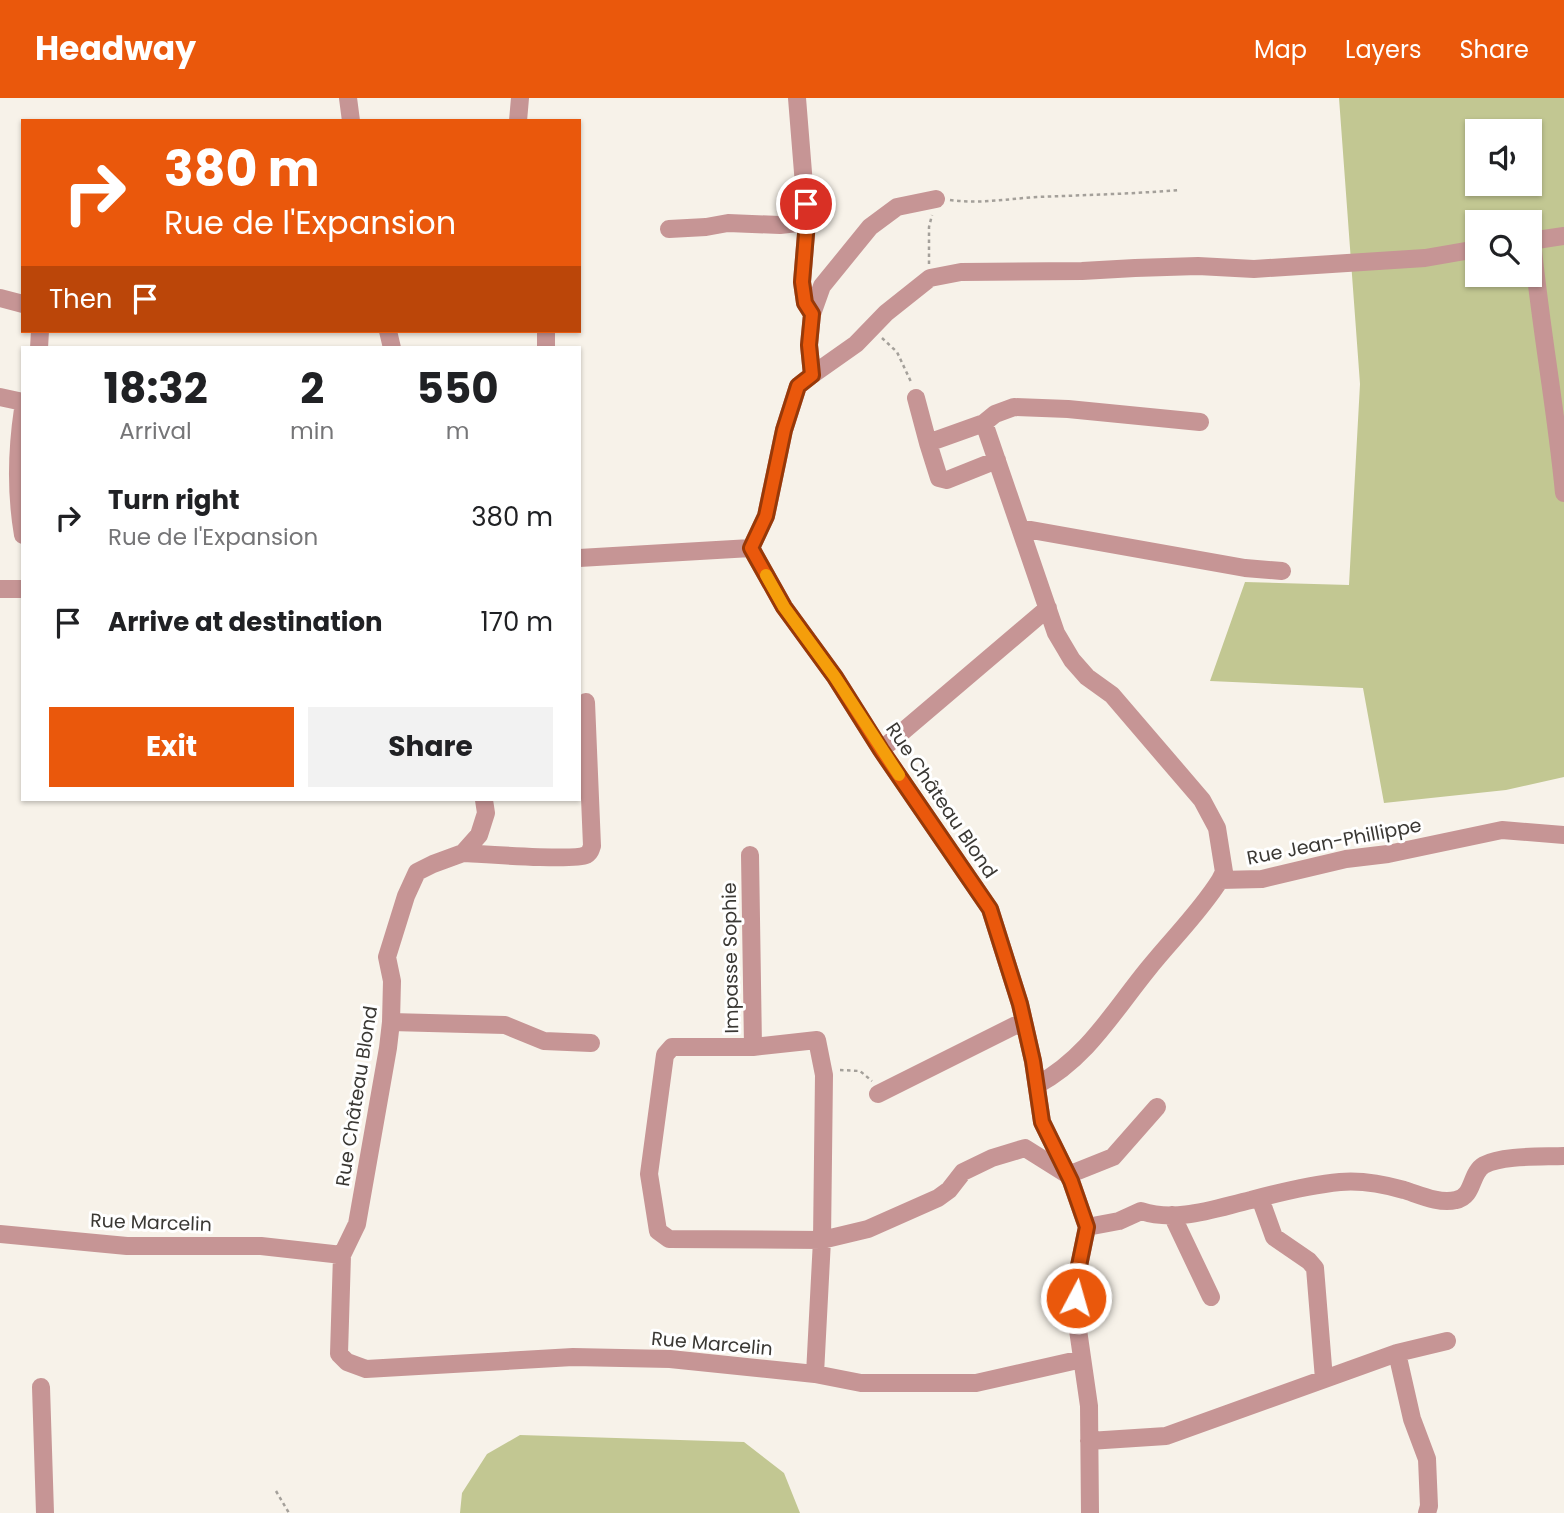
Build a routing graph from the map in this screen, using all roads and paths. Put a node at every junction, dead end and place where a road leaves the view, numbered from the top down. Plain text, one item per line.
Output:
1 (348, 98) edge
2 (520, 98) edge
3 (797, 98) edge
4 (351, 119) edge
5 (518, 119) edge
6 (1179, 190) dead end
7 (936, 199) junction
8 (807, 222) junction
9 (669, 229) dead end
10 (1564, 236) edge
11 (1542, 239) edge
12 (1465, 252) edge
13 (930, 278) junction
14 (1537, 287) edge
15 (0, 298) edge
16 (21, 303) edge
17 (812, 314) junction
18 (872, 327) junction
19 (812, 375) junction
20 (0, 397) edge
21 (916, 398) joint
22 (21, 402) edge
23 (21, 421) edge
24 (1200, 422) dead end
25 (984, 423) junction
26 (1561, 428) edge
27 (928, 443) junction
28 (997, 460) junction
29 (1564, 493) edge
30 (21, 518) edge
31 (1020, 528) junction
32 (751, 548) junction
33 (581, 558) edge
34 (1282, 571) dead end
35 (0, 589) edge
36 (21, 589) edge
37 (1048, 608) junction
38 (586, 702) dead end
39 (881, 750) junction
40 (484, 801) edge
41 (1564, 835) edge
42 (463, 853) junction
43 (750, 855) dead end
44 (1220, 880) junction
45 (1024, 1021) junction
46 (391, 1022) junction
47 (591, 1043) dead end
48 (752, 1046) junction
49 (823, 1070) junction
50 (1037, 1085) junction
51 (881, 1093) joint
52 (1157, 1107) dead end
53 (1564, 1156) edge
54 (1068, 1175) junction
55 (1260, 1198) junction
56 (1172, 1215) junction
57 (1087, 1227) junction
58 (0, 1234) edge
59 (821, 1240) junction
60 (342, 1255) junction
61 (1211, 1297) dead end
62 (1447, 1341) dead end
63 (1397, 1353) junction
64 (339, 1354) joint
65 (1082, 1359) junction
66 (815, 1374) junction
67 (1324, 1379) junction
68 (41, 1387) dead end
69 (1089, 1441) junction
70 (276, 1491) dead end
71 (45, 1513) edge
72 (289, 1513) edge
73 (1090, 1513) edge
74 (1427, 1513) edge

1 - 4 street
2 - 5 street
3 - 8 street
6 - 7 path
7 - 13 path
7 - 17 street
8 - 9 street
8 - 17 street
10 - 11 street
12 - 13 street
13 - 18 street
14 - 26 street
15 - 16 street
17 - 19 street
18 - 19 street
18 - 21 path
19 - 32 street
20 - 22 street
21 - 27 street
23 - 30 street
24 - 25 street
25 - 27 street
25 - 28 street
26 - 29 street
27 - 28 street
28 - 31 street
31 - 34 street
31 - 37 street
32 - 33 street
32 - 39 street, Rue Château Blond
35 - 36 street
37 - 39 street
37 - 44 street
38 - 42 street
39 - 45 street, Rue Château Blond
40 - 42 street
41 - 44 street, Rue Jean-Phillippe
42 - 46 street, Rue Château Blond
43 - 48 street, Impasse Sophie
44 - 50 street
45 - 50 street, Rue Château Blond
45 - 51 street
46 - 47 street
46 - 60 street, Rue Château Blond
48 - 49 street, Impasse Sophie
48 - 59 street
49 - 51 path
49 - 59 street, Impasse Sophie
50 - 54 street, Rue Château Blond
52 - 54 street
53 - 55 street
54 - 57 street, Rue Château Blond
54 - 59 street
55 - 56 street
55 - 67 street
56 - 57 street
56 - 61 street
57 - 65 street
58 - 60 street, Rue Marcelin
59 - 66 street, Impasse Sophie
60 - 64 street, Rue Château Blond
62 - 63 street
63 - 67 street
63 - 74 street
64 - 66 street, Rue Marcelin
65 - 66 street, Rue Marcelin
65 - 69 street
67 - 69 street
68 - 71 street
69 - 73 street
70 - 72 path

